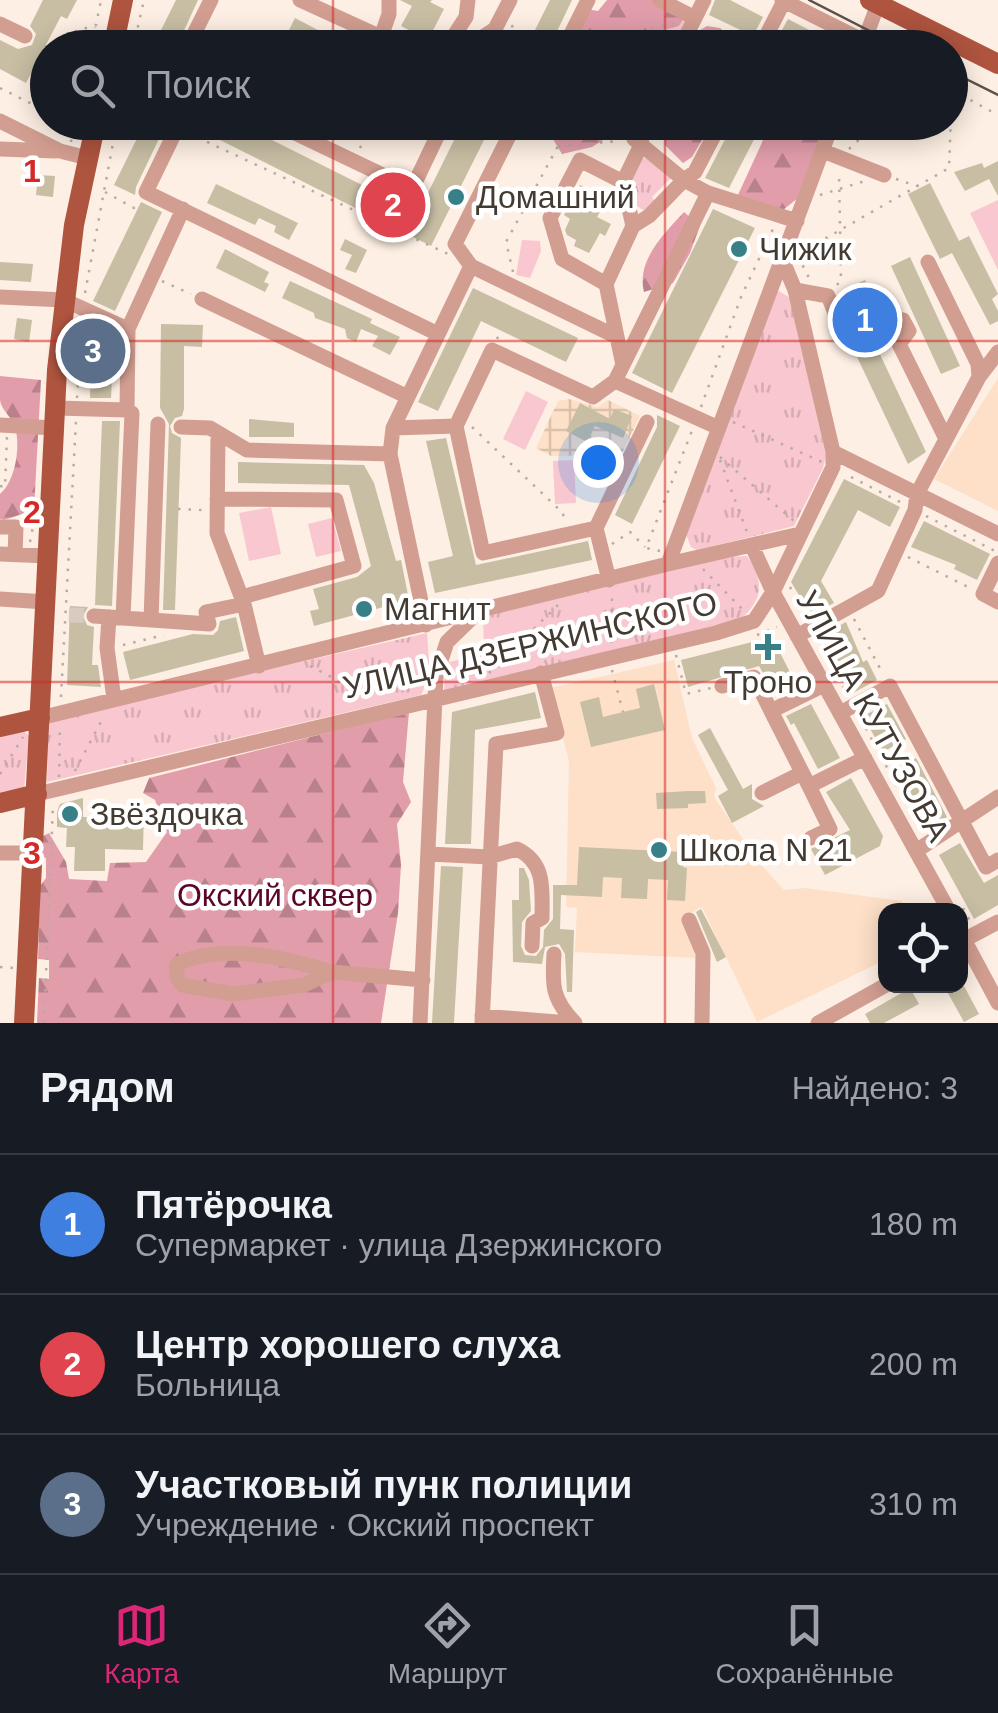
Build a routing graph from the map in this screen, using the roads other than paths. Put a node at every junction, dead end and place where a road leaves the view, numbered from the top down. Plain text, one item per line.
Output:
1 (124, 0) edge
2 (210, 0) edge
3 (300, 0) edge
4 (389, 0) edge
5 (468, 0) edge
6 (510, 0) edge
7 (588, 0) edge
8 (660, 0) edge
9 (704, 0) edge
10 (783, 0) edge
11 (874, 2) edge
12 (695, 18) junction
13 (0, 24) edge
14 (117, 30) edge
15 (196, 30) edge
16 (366, 30) edge
17 (383, 30) edge
18 (458, 30) edge
19 (495, 30) edge
20 (573, 30) edge
21 (689, 30) edge
22 (769, 30) edge
23 (838, 30) edge
24 (867, 30) edge
25 (930, 30) edge
26 (25, 36) dead end
27 (968, 49) edge
28 (998, 64) edge
29 (0, 121) edge
30 (30, 136) edge
31 (38, 140) edge
32 (92, 140) edge
33 (172, 140) edge
34 (310, 140) edge
35 (435, 140) edge
36 (507, 140) edge
37 (637, 140) edge
38 (712, 140) edge
39 (827, 140) edge
40 (642, 143) junction
41 (0, 150) edge
42 (60, 151) junction
43 (823, 151) junction
44 (88, 158) junction
45 (884, 175) road end
46 (684, 180) junction
47 (624, 182) junction
48 (708, 193) junction
49 (185, 210) junction
50 (797, 220) junction
51 (633, 226) junction
52 (790, 257) junction
53 (467, 260) junction
54 (928, 262) dead end
55 (606, 284) junction
56 (795, 290) junction
57 (0, 297) edge
58 (202, 299) road end
59 (64, 300) junction
60 (895, 318) dead end
61 (128, 329) junction
62 (438, 334) junction
63 (617, 337) junction
64 (847, 342) dead end
65 (998, 352) edge
66 (624, 365) junction
67 (978, 377) junction
68 (615, 381) junction
69 (408, 398) junction
70 (129, 412) junction
71 (55, 418) junction
72 (647, 422) dead end
73 (721, 422) junction
74 (4, 425) edge
75 (456, 426) junction
76 (181, 427) dead end
77 (393, 428) junction
78 (218, 433) junction
79 (946, 439) junction
80 (390, 454) junction
81 (833, 460) junction
82 (916, 502) junction
83 (217, 505) junction
84 (0, 526) edge
85 (596, 528) junction
86 (801, 531) junction
87 (998, 534) edge
88 (752, 546) junction
89 (7, 555) edge
90 (48, 556) junction
91 (998, 562) edge
92 (668, 564) junction
93 (608, 580) junction
94 (774, 592) junction
95 (0, 600) edge
96 (243, 600) junction
97 (46, 602) junction
98 (998, 602) edge
99 (479, 611) junction
100 (109, 617) junction
101 (150, 620) junction
102 (426, 625) junction
103 (797, 636) junction
104 (259, 666) junction
105 (541, 673) junction
106 (722, 686) road end
107 (824, 686) junction
108 (436, 698) junction
109 (111, 703) junction
110 (771, 711) junction
111 (840, 714) junction
112 (43, 717) junction
113 (0, 726) edge
114 (864, 758) junction
115 (805, 780) junction
116 (762, 793) dead end
117 (37, 794) junction
118 (998, 797) edge
119 (0, 802) edge
120 (961, 823) junction
121 (810, 838) dead end
122 (916, 851) junction
123 (34, 852) junction
124 (0, 853) edge
125 (429, 854) junction
126 (490, 857) junction
127 (998, 860) edge
128 (944, 903) edge
129 (688, 920) dead end
130 (998, 922) edge
131 (968, 935) edge
132 (532, 946) dead end
133 (968, 949) edge
134 (554, 954) dead end
135 (332, 972) junction
136 (423, 980) junction
137 (878, 989) edge
138 (998, 1003) edge
139 (482, 1019) edge
140 (24, 1023) edge
141 (420, 1023) edge
142 (572, 1023) edge
143 (702, 1023) edge
144 (818, 1023) edge

1 - 14 main road
2 - 15 street
3 - 16 street
4 - 17 street
5 - 18 street
6 - 19 street
7 - 20 street
8 - 12 street
9 - 12 street
10 - 22 street
10 - 23 street
11 - 24 street
11 - 25 main road
12 - 21 street
13 - 26 street
27 - 28 main road
29 - 30 street
31 - 42 street
32 - 44 main road
33 - 49 street
34 - 35 street
36 - 53 street
37 - 40 street
38 - 46 street
39 - 43 street, УЛИЦА ДЗЕРЖИНСКОГО
40 - 46 street
40 - 47 street
41 - 42 street
42 - 44 street
43 - 45 street
43 - 50 street, УЛИЦА ДЗЕРЖИНСКОГО
44 - 59 main road
46 - 48 street
46 - 51 street
47 - 51 street
47 - 55 street
48 - 50 street
48 - 66 street
49 - 61 street
49 - 62 street
50 - 52 street, УЛИЦА ДЗЕРЖИНСКОГО
51 - 55 street
52 - 56 street
52 - 73 street, УЛИЦА ДЗЕРЖИНСКОГО
53 - 62 street
53 - 63 street
54 - 67 street
55 - 63 street
56 - 64 street
56 - 81 street
57 - 59 street
58 - 69 street
59 - 61 street
59 - 71 main road
60 - 79 street
61 - 70 street
62 - 69 street
63 - 66 street
65 - 67 street
66 - 68 street
67 - 79 street
68 - 73 street
68 - 75 street
69 - 77 street
70 - 71 street
70 - 100 street
70 - 101 street
71 - 74 street
71 - 90 main road
72 - 85 street
73 - 92 street, УЛИЦА ДЗЕРЖИНСКОГО
75 - 77 street
75 - 85 street
76 - 78 street
77 - 80 street
78 - 80 street
78 - 83 street
79 - 82 street
80 - 102 street
81 - 82 street
81 - 86 street, УЛИЦА ДЗЕРЖИНСКОГО
82 - 87 street
82 - 103 street
83 - 96 street
83 - 96 street
84 - 89 street
85 - 93 street
86 - 88 street
86 - 94 street, УЛИЦА ДЗЕРЖИНСКОГО
88 - 92 street
88 - 94 street, УЛИЦА КУТУЗОВА
89 - 90 street
90 - 97 main road
91 - 98 street
92 - 93 street, УЛИЦА ДЗЕРЖИНСКОГО
93 - 99 street, УЛИЦА ДЗЕРЖИНСКОГО
94 - 103 street, УЛИЦА КУТУЗОВА
94 - 105 street, УЛИЦА ДЗЕРЖИНСКОГО
95 - 97 street
96 - 101 street
96 - 104 street
97 - 112 main road
99 - 102 street, УЛИЦА ДЗЕРЖИНСКОГО
99 - 108 street
100 - 101 street
100 - 109 street
102 - 104 street, УЛИЦА ДЗЕРЖИНСКОГО
103 - 107 street, УЛИЦА КУТУЗОВА
104 - 109 street, УЛИЦА ДЗЕРЖИНСКОГО
105 - 108 street, УЛИЦА ДЗЕРЖИНСКОГО
105 - 126 street
106 - 110 street
107 - 110 street
107 - 111 street, УЛИЦА КУТУЗОВА
108 - 117 street, УЛИЦА ДЗЕРЖИНСКОГО
108 - 125 street
109 - 112 street, УЛИЦА ДЗЕРЖИНСКОГО
110 - 115 street
111 - 114 street, УЛИЦА КУТУЗОВА
111 - 120 street
112 - 113 main road
112 - 117 main road
114 - 115 street
114 - 122 street, УЛИЦА КУТУЗОВА
115 - 116 street
115 - 121 street
117 - 119 main road, УЛИЦА ДЗЕРЖИНСКОГО
117 - 123 main road
118 - 120 street
120 - 122 street
120 - 127 street
122 - 128 street, УЛИЦА КУТУЗОВА
123 - 124 street
123 - 140 main road
125 - 126 street
125 - 136 street
126 - 132 street
126 - 139 street
129 - 143 street
130 - 131 street
133 - 138 street
134 - 142 street
135 - 135 street
135 - 136 street
136 - 141 street
137 - 144 street
139 - 142 street

